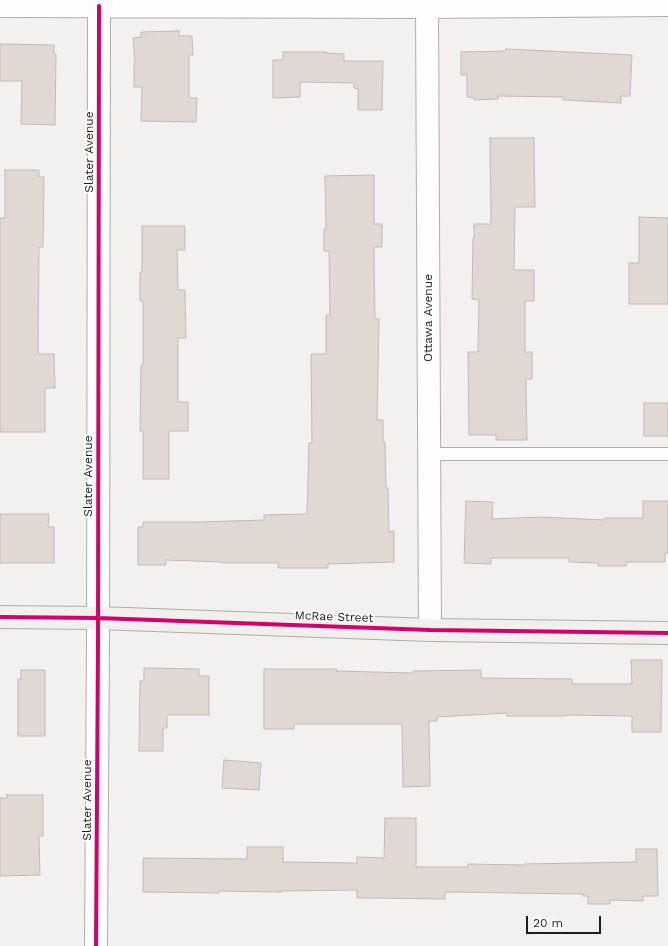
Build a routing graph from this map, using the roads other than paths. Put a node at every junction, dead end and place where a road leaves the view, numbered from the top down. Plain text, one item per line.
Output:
1 (52, 3) edge
2 (668, 4) edge
3 (0, 6) edge
4 (99, 6) junction
5 (427, 7) junction
6 (429, 454) junction
7 (668, 454) edge
8 (0, 617) edge
9 (98, 618) junction
10 (430, 630) junction
11 (668, 633) edge
12 (96, 946) edge

1 - 3 street
1 - 4 street
2 - 5 street
4 - 5 street
4 - 9 street, Slater Avenue
5 - 6 street, Ottawa Avenue
6 - 7 lane
6 - 10 street, Ottawa Avenue
8 - 9 street, McRae Street
9 - 10 street, McRae Street
9 - 12 street, Slater Avenue
10 - 11 street, McRae Street

